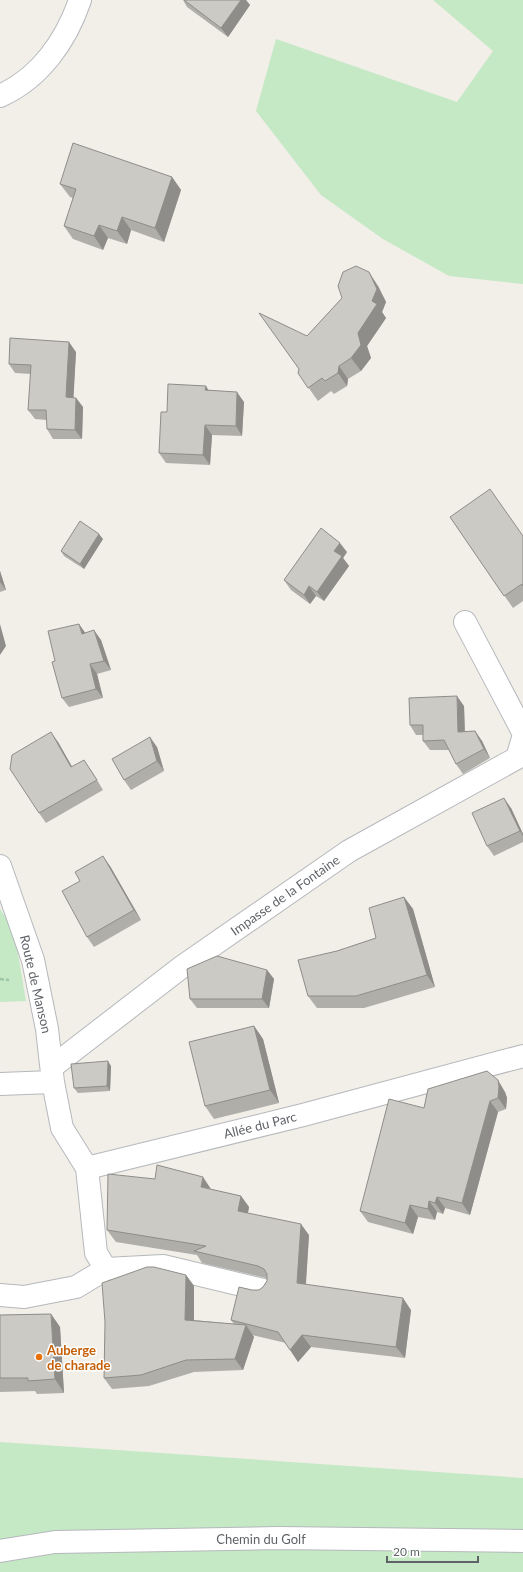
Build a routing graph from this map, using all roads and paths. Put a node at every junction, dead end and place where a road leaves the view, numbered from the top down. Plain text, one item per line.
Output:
1 (80, 0) edge
2 (0, 96) edge
3 (465, 622) dead end
4 (523, 732) edge
5 (523, 738) edge
6 (0, 866) edge
7 (523, 1056) edge
8 (52, 1075) junction
9 (0, 1084) edge
10 (87, 1168) junction
11 (106, 1270) junction
12 (263, 1290) edge
13 (0, 1295) edge
14 (523, 1541) edge
15 (0, 1550) edge

1 - 2 street
3 - 4 street
5 - 8 street, Impasse de la Fontaine
6 - 8 street, Route de Manson
7 - 10 street, Allée du Parc
8 - 9 street
8 - 10 street
10 - 11 street
11 - 12 street
11 - 13 street
14 - 15 street, Chemin du Golf

